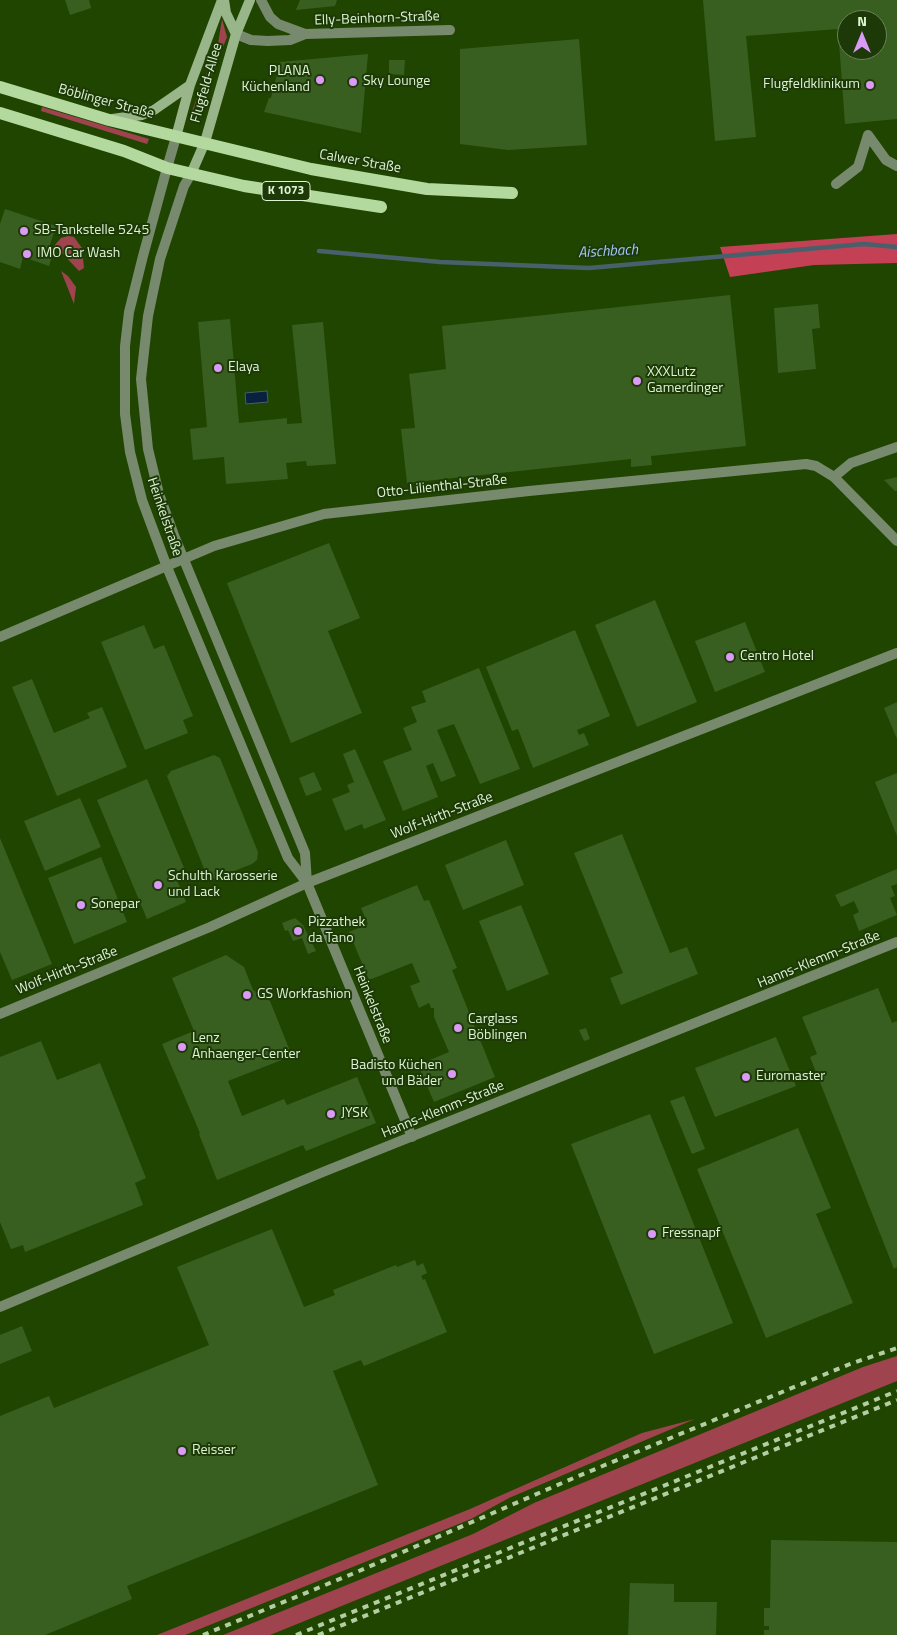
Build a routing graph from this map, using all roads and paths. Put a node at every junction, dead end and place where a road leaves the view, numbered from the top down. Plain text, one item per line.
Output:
1 (223, 0) edge
2 (250, 0) edge
3 (261, 0) edge
4 (450, 30) dead end
5 (236, 34) junction
6 (304, 34) junction
7 (190, 85) junction
8 (0, 87) edge
9 (0, 113) edge
10 (109, 120) junction
11 (176, 137) junction
12 (205, 142) junction
13 (897, 166) edge
14 (167, 168) junction
15 (191, 174) junction
16 (836, 184) dead end
17 (512, 193) dead end
18 (381, 207) dead end
19 (897, 447) edge
20 (834, 478) junction
21 (897, 542) edge
22 (185, 559) junction
23 (167, 567) junction
24 (0, 637) edge
25 (897, 653) edge
26 (307, 883) junction
27 (897, 942) edge
28 (0, 1014) edge
29 (412, 1137) junction
30 (0, 1307) edge

1 - 5 main road
1 - 7 main road, Flugfeld-Allee
2 - 5 main road, Flugfeld-Allee
3 - 6 street, Elly-Beinhorn-Straße
4 - 6 street, Elly-Beinhorn-Straße
5 - 6 street, Elly-Beinhorn-Straße
5 - 12 main road, Flugfeld-Allee
7 - 10 main road
7 - 11 main road, Flugfeld-Allee
8 - 10 main road, Böblinger Straße / K 1073
9 - 14 main road, K 1073
10 - 11 main road, Böblinger Straße / K 1073
11 - 12 main road, Böblinger Straße / K 1073
11 - 14 street, Heinkelstraße
12 - 15 main road, Flugfeld-Allee
12 - 17 main road, Calwer Straße / K 1073
13 - 16 street
14 - 15 main road, K 1073
14 - 23 street, Heinkelstraße
15 - 18 main road, K 1073
15 - 22 street, Heinkelstraße
19 - 20 street
20 - 21 street
20 - 22 street, Otto-Lilienthal-Straße
22 - 23 street, Otto-Lilienthal-Straße
22 - 26 street, Heinkelstraße
23 - 24 street, Otto-Lilienthal-Straße
23 - 26 street, Heinkelstraße
25 - 26 street, Wolf-Hirth-Straße
26 - 28 street, Wolf-Hirth-Straße
26 - 29 street, Heinkelstraße
27 - 29 street, Hanns-Klemm-Straße
29 - 30 street, Hanns-Klemm-Straße

